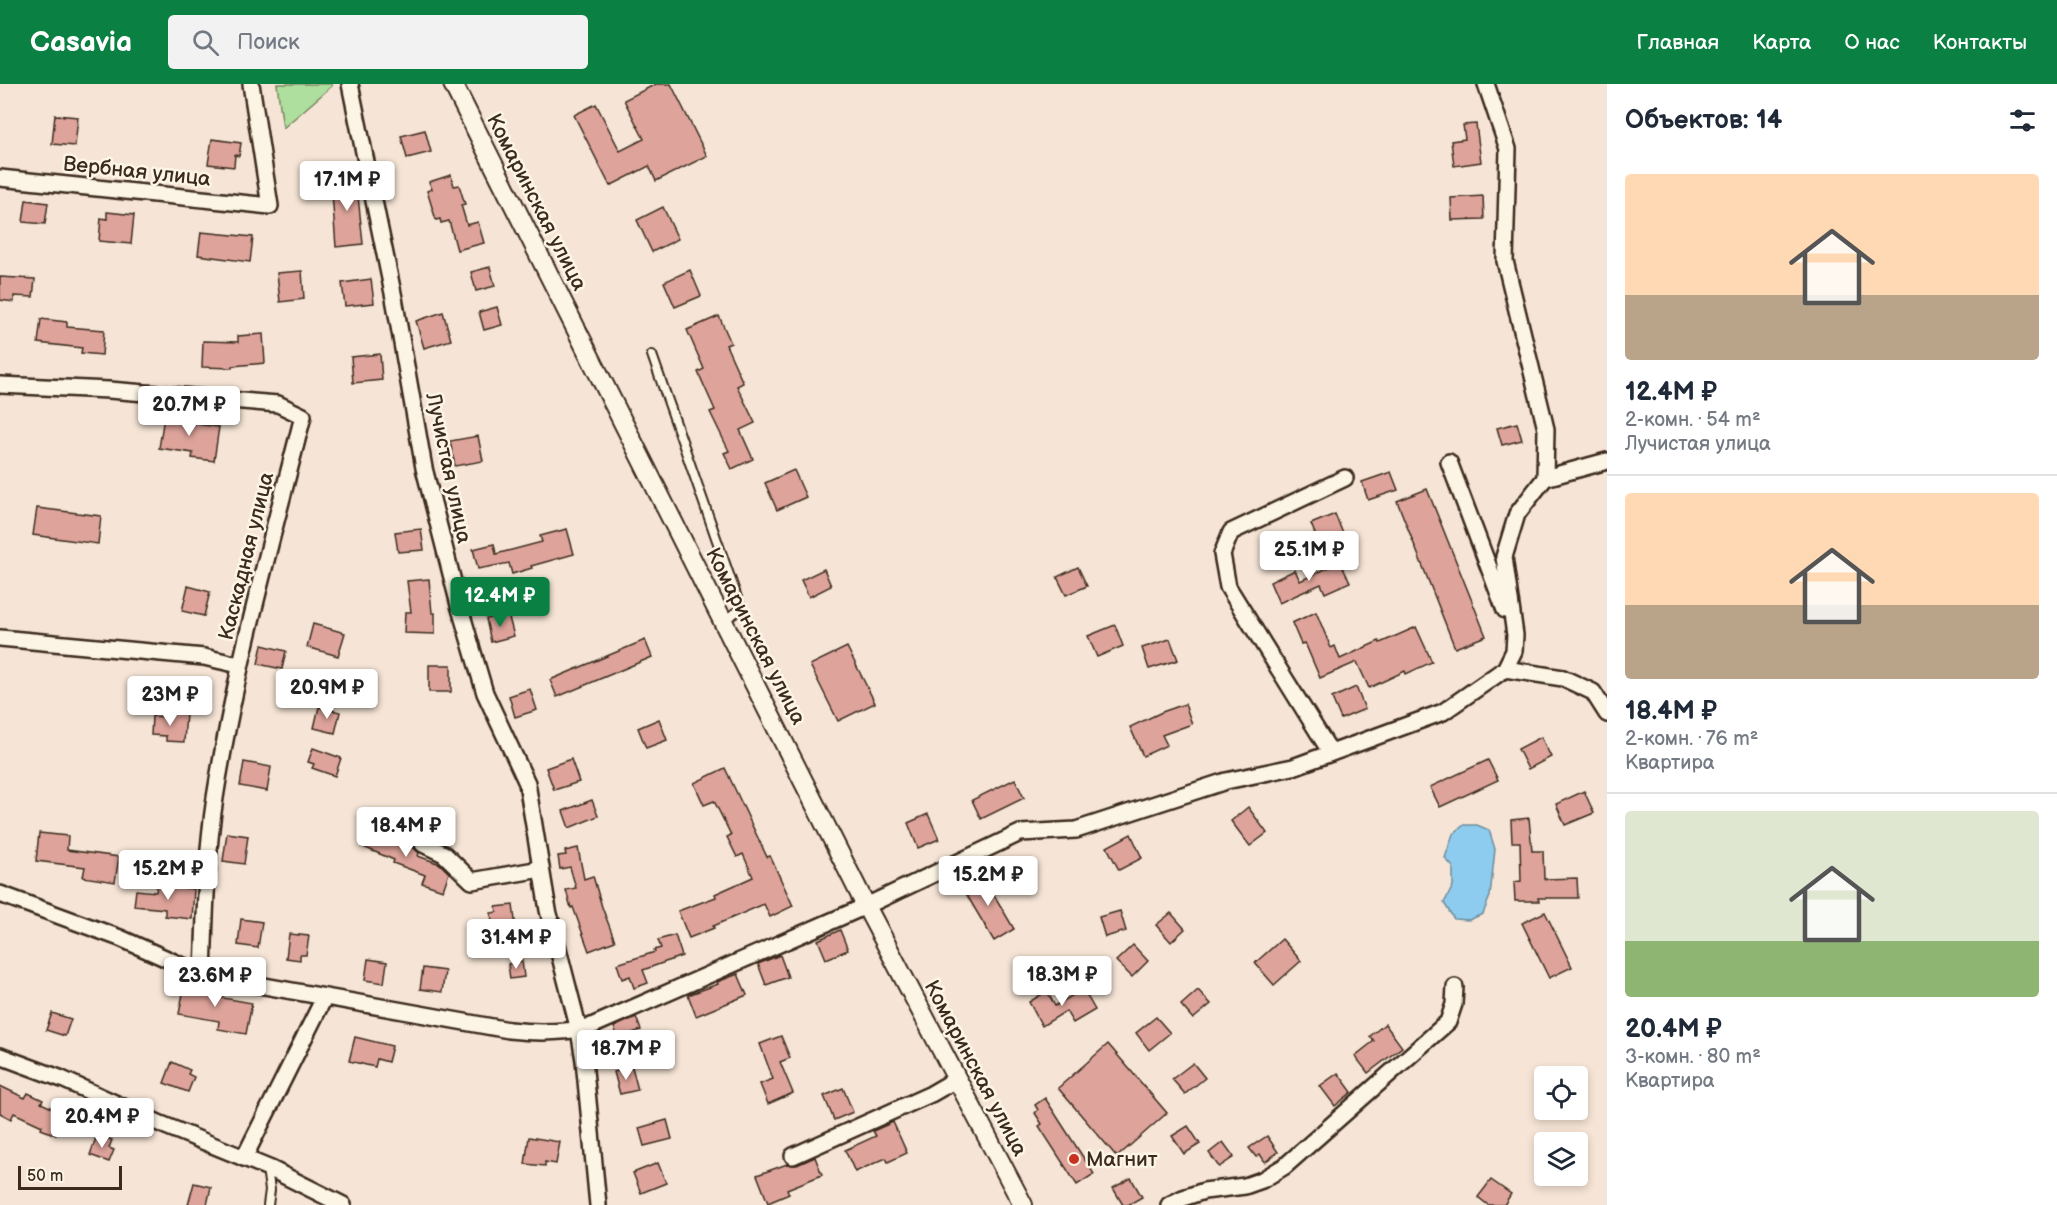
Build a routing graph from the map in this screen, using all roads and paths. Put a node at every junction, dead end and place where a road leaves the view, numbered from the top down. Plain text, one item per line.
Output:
1 (251, 84) edge
2 (350, 84) edge
3 (453, 84) edge
4 (1486, 84) edge
5 (0, 178) edge
6 (652, 356) dead end
7 (0, 385) edge
8 (1449, 462) dead end
9 (1607, 462) edge
10 (1345, 478) dead end
11 (1545, 478) junction
12 (723, 621) junction
13 (1515, 635) junction
14 (0, 638) edge
15 (239, 665) junction
16 (1505, 669) junction
17 (1607, 714) edge
18 (1331, 753) junction
19 (423, 844) dead end
20 (541, 869) junction
21 (0, 894) edge
22 (866, 906) junction
23 (203, 975) junction
24 (1455, 987) dead end
25 (324, 998) junction
26 (579, 1030) junction
27 (0, 1056) edge
28 (957, 1079) junction
29 (793, 1156) dead end
30 (244, 1158) junction
31 (266, 1167) junction
32 (268, 1205) edge
33 (343, 1205) edge
34 (598, 1205) edge
35 (1023, 1205) edge
36 (1170, 1205) edge

1 - 5 street, Вербная улица
2 - 20 street, Лучистая улица
3 - 12 street, Комаринская улица
4 - 11 street
6 - 12 lane
7 - 15 street, Каскадная улица
8 - 13 street
9 - 11 street
10 - 18 street
11 - 13 street
12 - 22 street, Комаринская улица
13 - 16 street
14 - 15 street
15 - 23 street, Каскадная улица
16 - 17 street
16 - 18 street
18 - 22 street
19 - 20 street
20 - 26 street, Лучистая улица
21 - 23 street
22 - 26 street
22 - 28 street, Комаринская улица
23 - 25 street
24 - 36 street
25 - 26 street
25 - 30 street
26 - 34 street, Лучистая улица
27 - 30 street
28 - 29 street
28 - 35 street, Комаринская улица
30 - 31 street
31 - 32 lane
31 - 33 street

